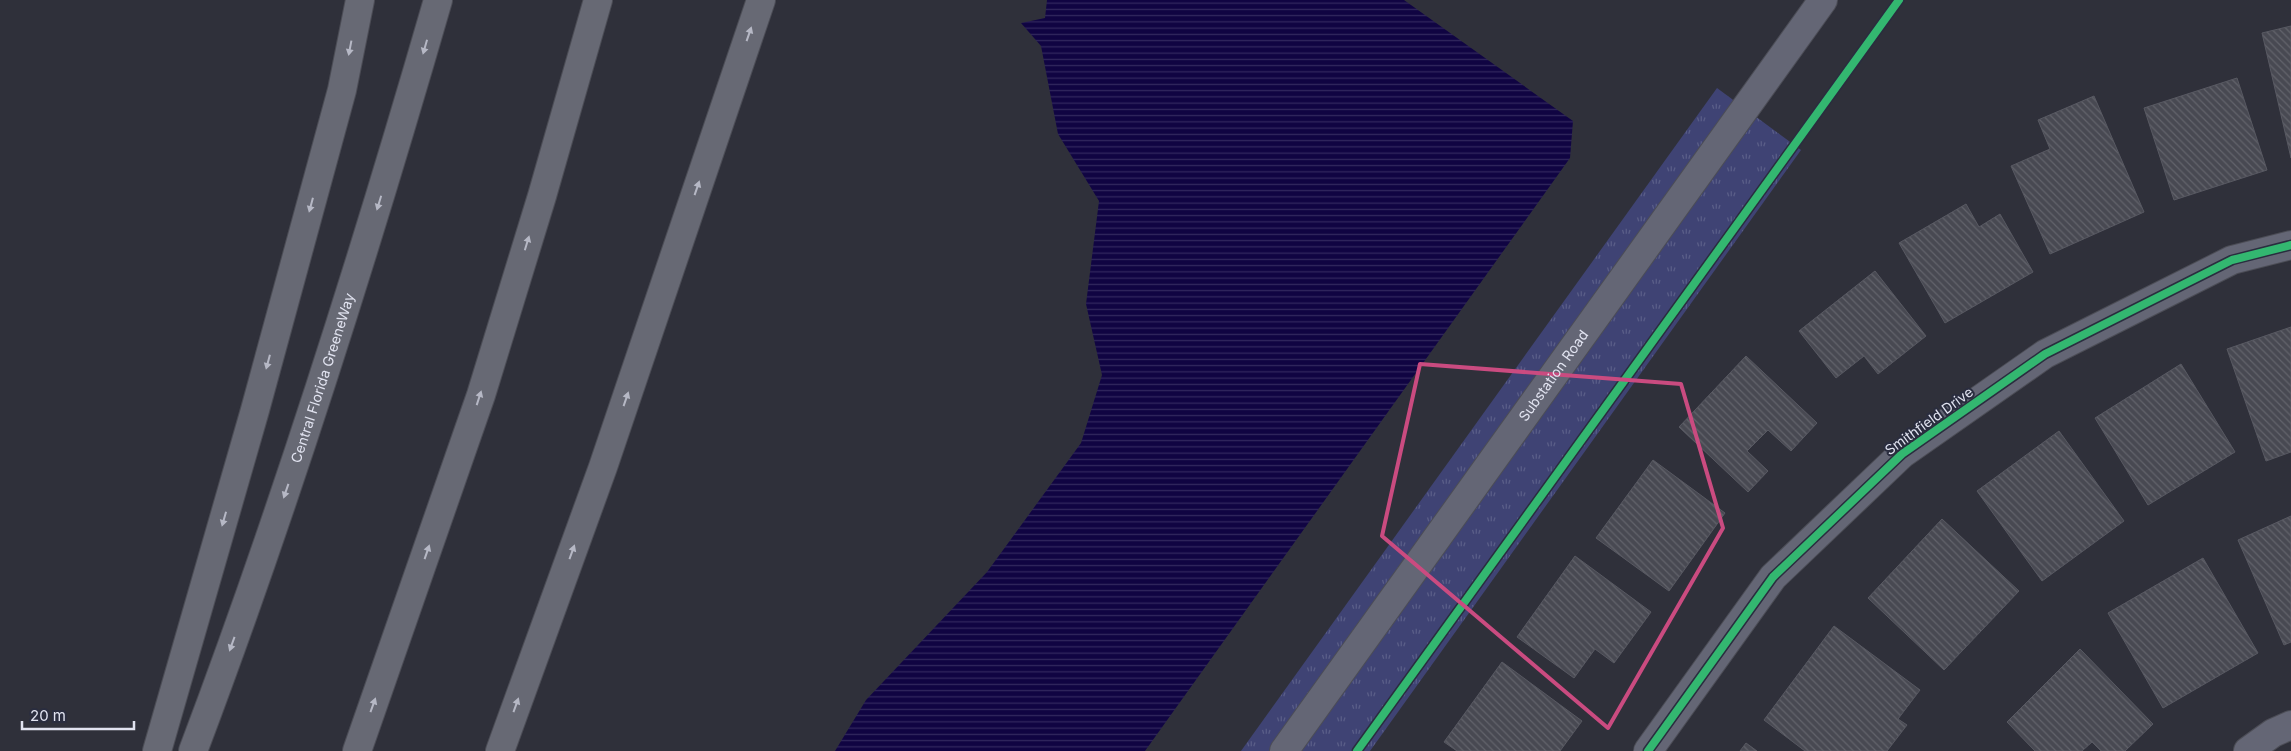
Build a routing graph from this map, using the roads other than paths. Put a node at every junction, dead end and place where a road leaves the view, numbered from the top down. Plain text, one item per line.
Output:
1 (360, 0) edge
2 (438, 0) edge
3 (598, 0) edge
4 (761, 0) edge
5 (1823, 0) edge
6 (2291, 245) edge
7 (2291, 725) edge
8 (157, 751) edge
9 (193, 751) edge
10 (357, 751) edge
11 (500, 751) edge
12 (1284, 751) edge
13 (1648, 751) edge
14 (2248, 751) edge

1 -> 8 highway
2 -> 9 highway, Central Florida GreeneWay
10 -> 3 highway
11 -> 4 highway
5 - 12 street, Substation Road
6 - 13 street, Smithfield Drive
7 - 14 street

